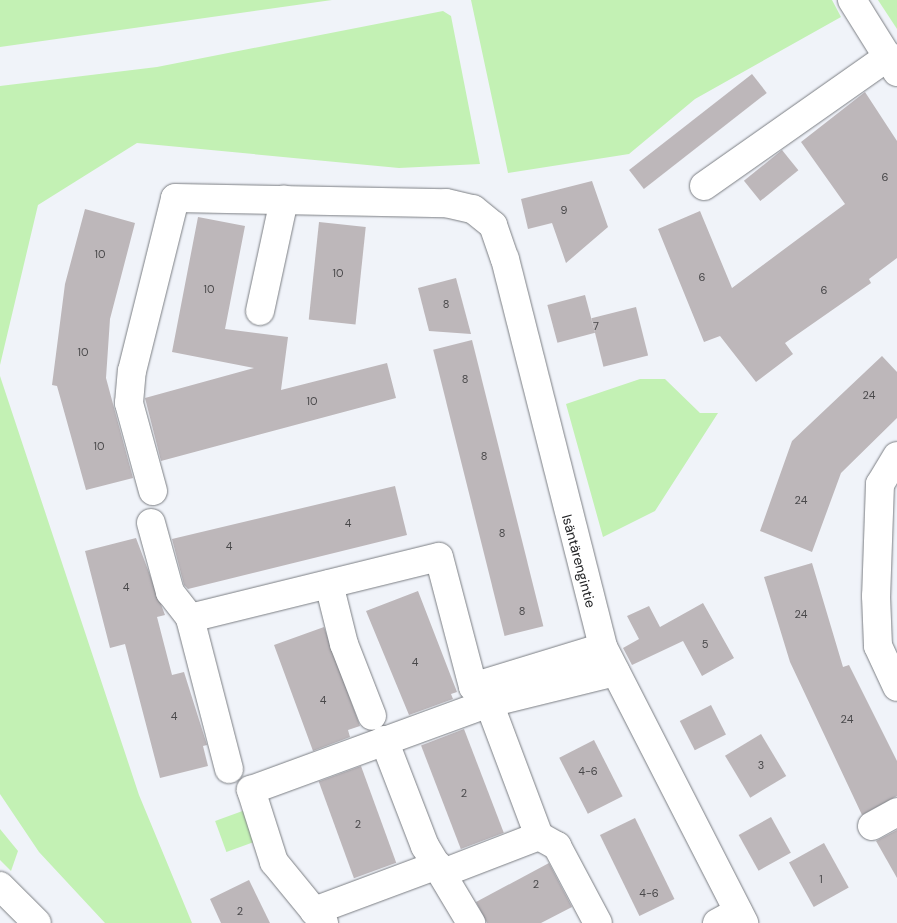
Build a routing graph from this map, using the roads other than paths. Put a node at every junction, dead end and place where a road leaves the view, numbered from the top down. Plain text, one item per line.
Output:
1 (852, 0) edge
2 (893, 64) edge
3 (704, 186) dead end
4 (284, 200) junction
5 (260, 311) dead end
6 (897, 456) edge
7 (153, 491) dead end
8 (887, 523) edge
9 (151, 524) dead end
10 (329, 584) junction
11 (190, 618) junction
12 (603, 647) junction
13 (615, 672) junction
14 (897, 688) edge
15 (489, 703) junction
16 (372, 716) dead end
17 (384, 740) junction
18 (228, 769) dead end
19 (897, 812) edge
20 (872, 826) dead end
21 (539, 836) junction
22 (440, 869) junction
23 (6, 893) edge
24 (319, 917) edge
25 (733, 919) edge
26 (36, 923) edge
27 (471, 923) edge
28 (598, 923) edge

1 - 2 street
2 - 3 street
4 - 5 street
4 - 7 street, Isäntärengintie
4 - 12 street, Isäntärengintie
6 - 8 street
8 - 14 street
9 - 11 street
10 - 11 street
10 - 12 street
10 - 16 street
11 - 18 street
12 - 13 street, Isäntärengintie
13 - 15 street
13 - 25 street, Isäntärengintie
15 - 17 street
15 - 21 street
17 - 22 street
17 - 24 street
19 - 20 street
21 - 22 street
21 - 28 street
22 - 24 street
22 - 27 street
23 - 26 street

